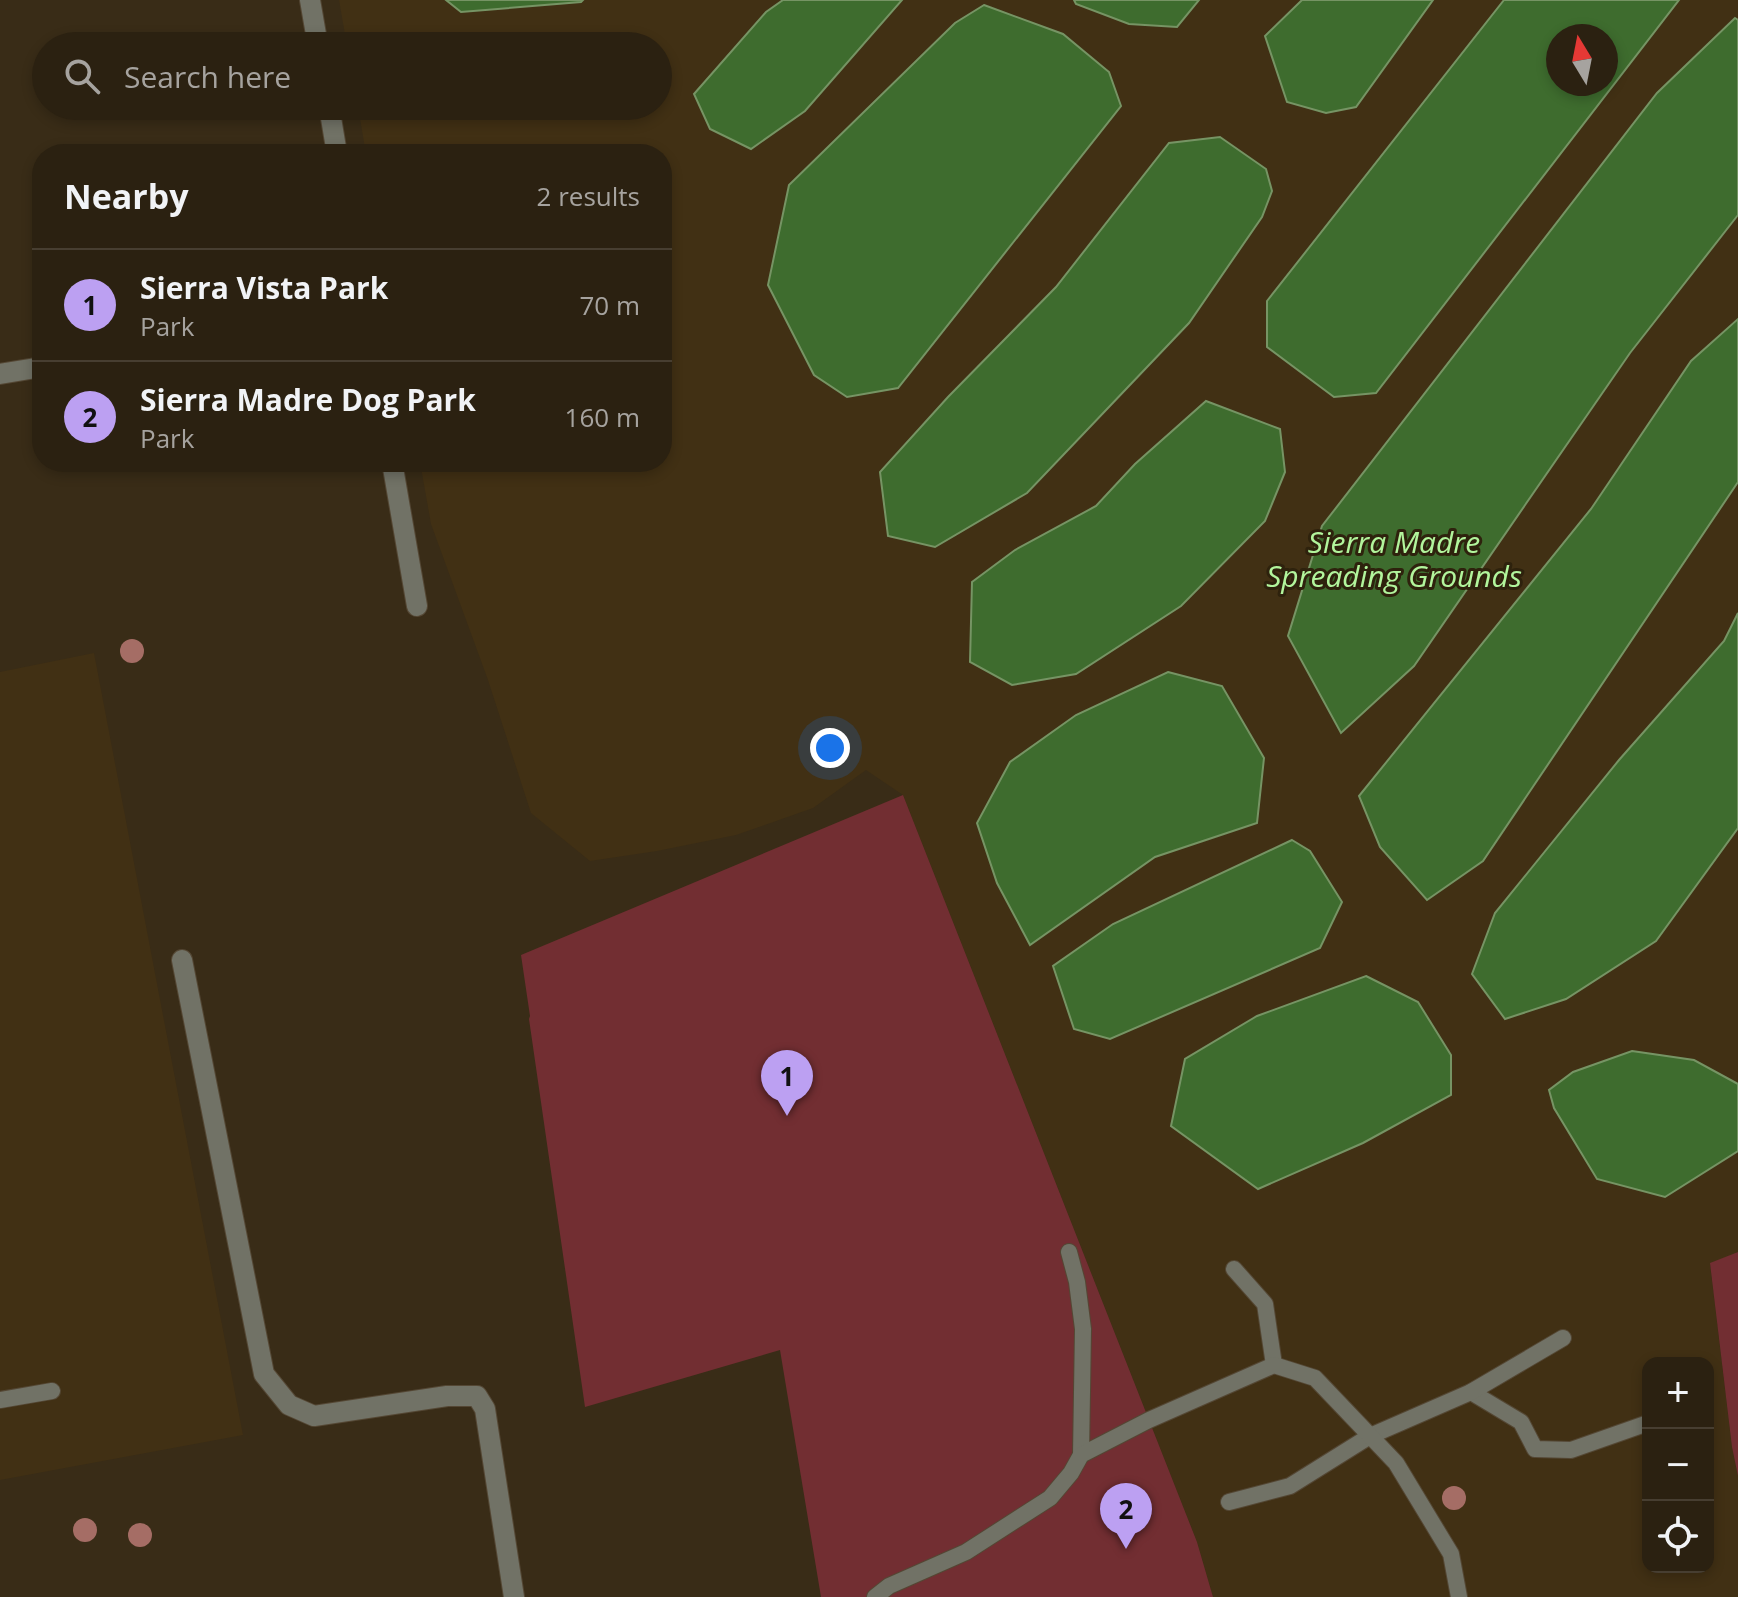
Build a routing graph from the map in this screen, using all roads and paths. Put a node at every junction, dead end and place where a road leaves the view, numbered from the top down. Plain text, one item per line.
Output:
1 (310, 0) edge
2 (316, 32) edge
3 (331, 120) edge
4 (335, 144) edge
5 (32, 369) edge
6 (0, 374) edge
7 (394, 472) edge
8 (417, 606) dead end
9 (182, 960) dead end
10 (1069, 1252) dead end
11 (1234, 1269) dead end
12 (1563, 1338) dead end
13 (1274, 1365) junction
14 (52, 1391) dead end
15 (1471, 1392) junction
16 (0, 1400) edge
17 (1642, 1425) edge
18 (1370, 1436) junction
19 (1081, 1455) junction
20 (1229, 1502) dead end
21 (514, 1597) edge
22 (875, 1597) edge
23 (1459, 1597) edge

1 - 2 street
3 - 4 street
5 - 6 street
7 - 8 street
9 - 21 street
10 - 19 lane
11 - 13 lane
12 - 15 lane
13 - 18 lane
13 - 19 lane
14 - 16 lane
15 - 17 lane
15 - 18 lane
18 - 20 lane
18 - 23 lane
19 - 22 lane

